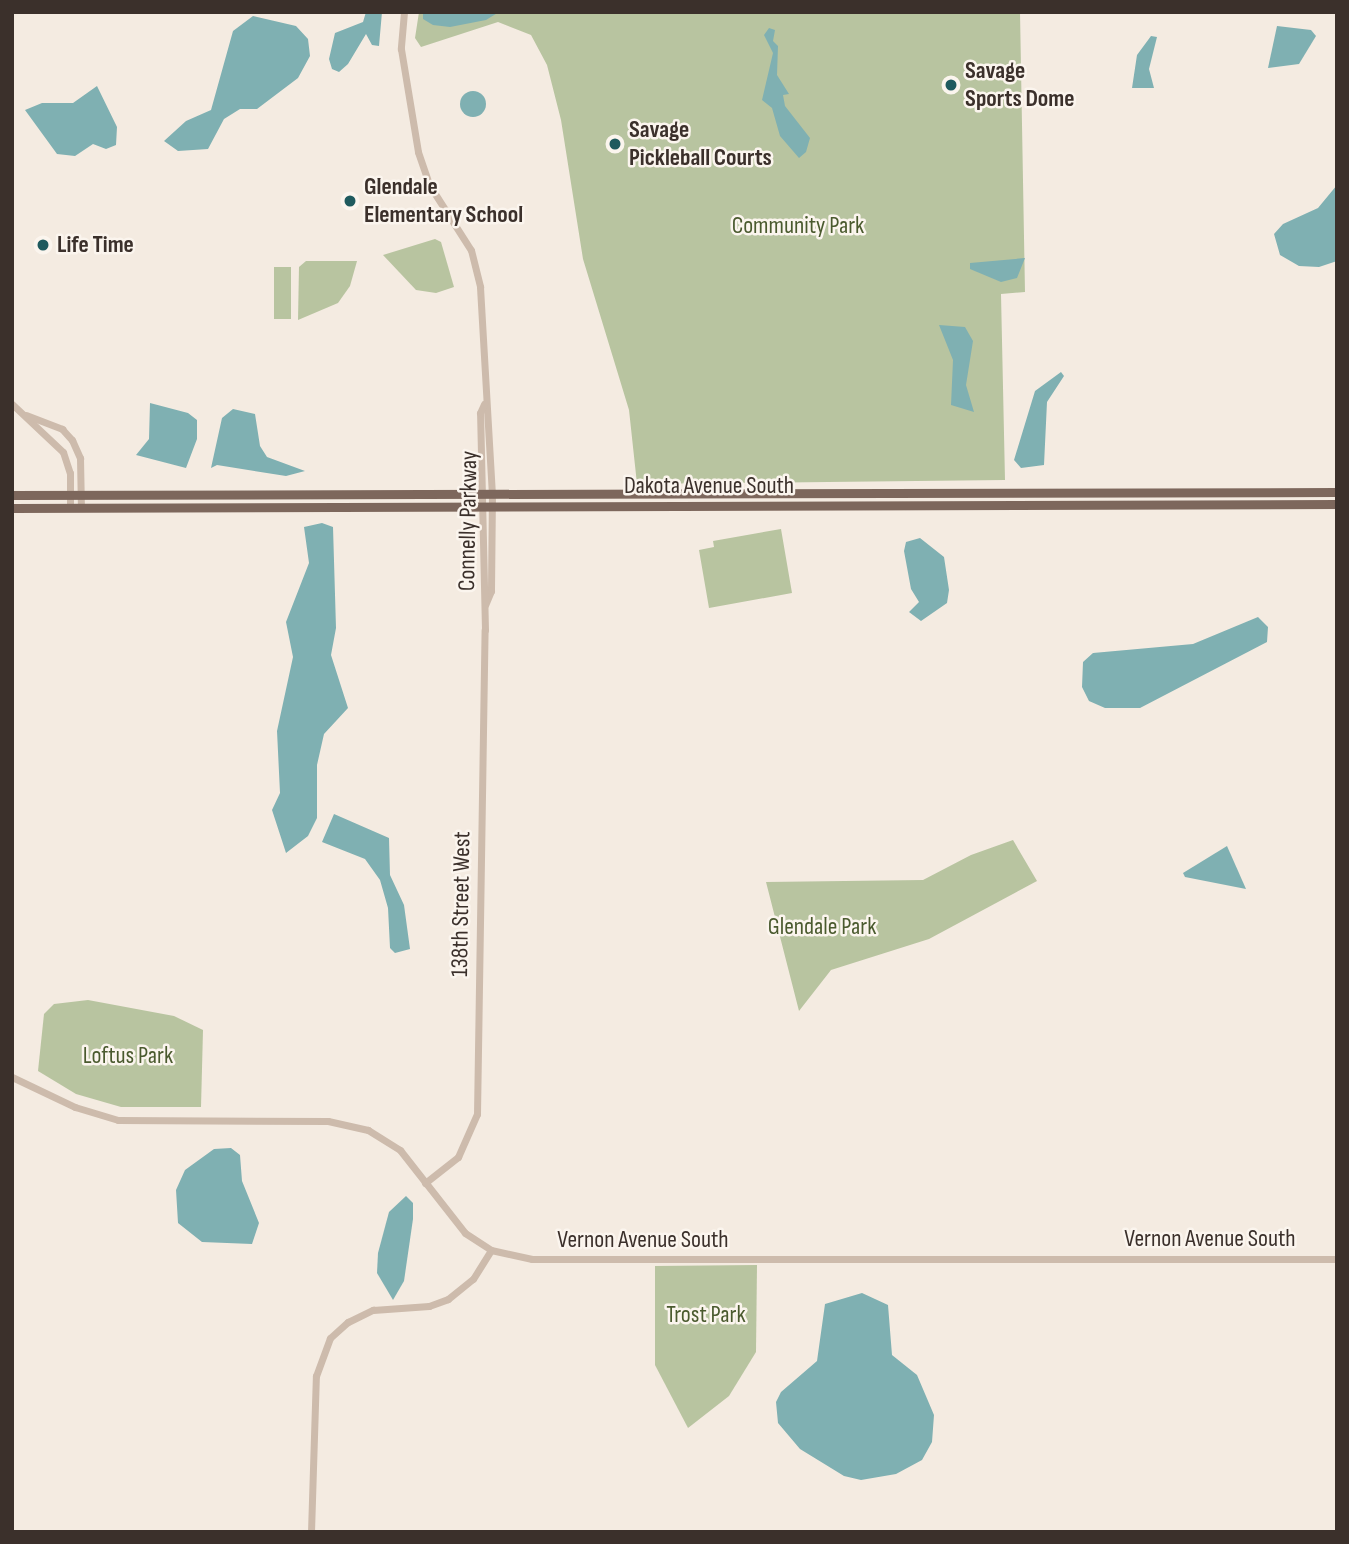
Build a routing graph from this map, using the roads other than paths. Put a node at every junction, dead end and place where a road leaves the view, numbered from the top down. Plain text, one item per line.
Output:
1 (404, 12) edge
2 (12, 404) edge
3 (484, 404) junction
4 (25, 415) junction
5 (1337, 492) edge
6 (481, 493) junction
7 (492, 493) junction
8 (70, 494) junction
9 (82, 494) junction
10 (12, 495) edge
11 (1337, 504) edge
12 (480, 506) junction
13 (491, 506) junction
14 (12, 508) edge
15 (70, 508) junction
16 (82, 508) junction
17 (485, 605) junction
18 (12, 1077) edge
19 (425, 1183) junction
20 (491, 1250) junction
21 (1337, 1259) edge
22 (311, 1532) edge

1 - 3 street, Connelly Parkway
2 - 4 street
3 - 6 street, Connelly Parkway
3 - 7 street, Connelly Parkway
4 - 8 street
4 - 9 street
5 - 7 main road, Dakota Avenue South
6 - 7 main road, Dakota Avenue South
6 - 9 main road, Dakota Avenue South
6 - 12 street, Connelly Parkway
7 - 13 street, Connelly Parkway
8 - 9 main road, Dakota Avenue South
8 - 10 main road, Dakota Avenue South
8 - 15 street
9 - 16 street
11 - 13 main road, Dakota Avenue South
12 - 13 main road, Dakota Avenue South
12 - 16 main road, Dakota Avenue South
12 - 17 street, Connelly Parkway
13 - 17 street, Connelly Parkway
14 - 15 main road, Dakota Avenue South
15 - 16 main road, Dakota Avenue South
17 - 19 street, 138th Street West
18 - 19 street, Vernon Avenue South
19 - 20 street, Vernon Avenue South
20 - 21 street, Vernon Avenue South
20 - 22 street

